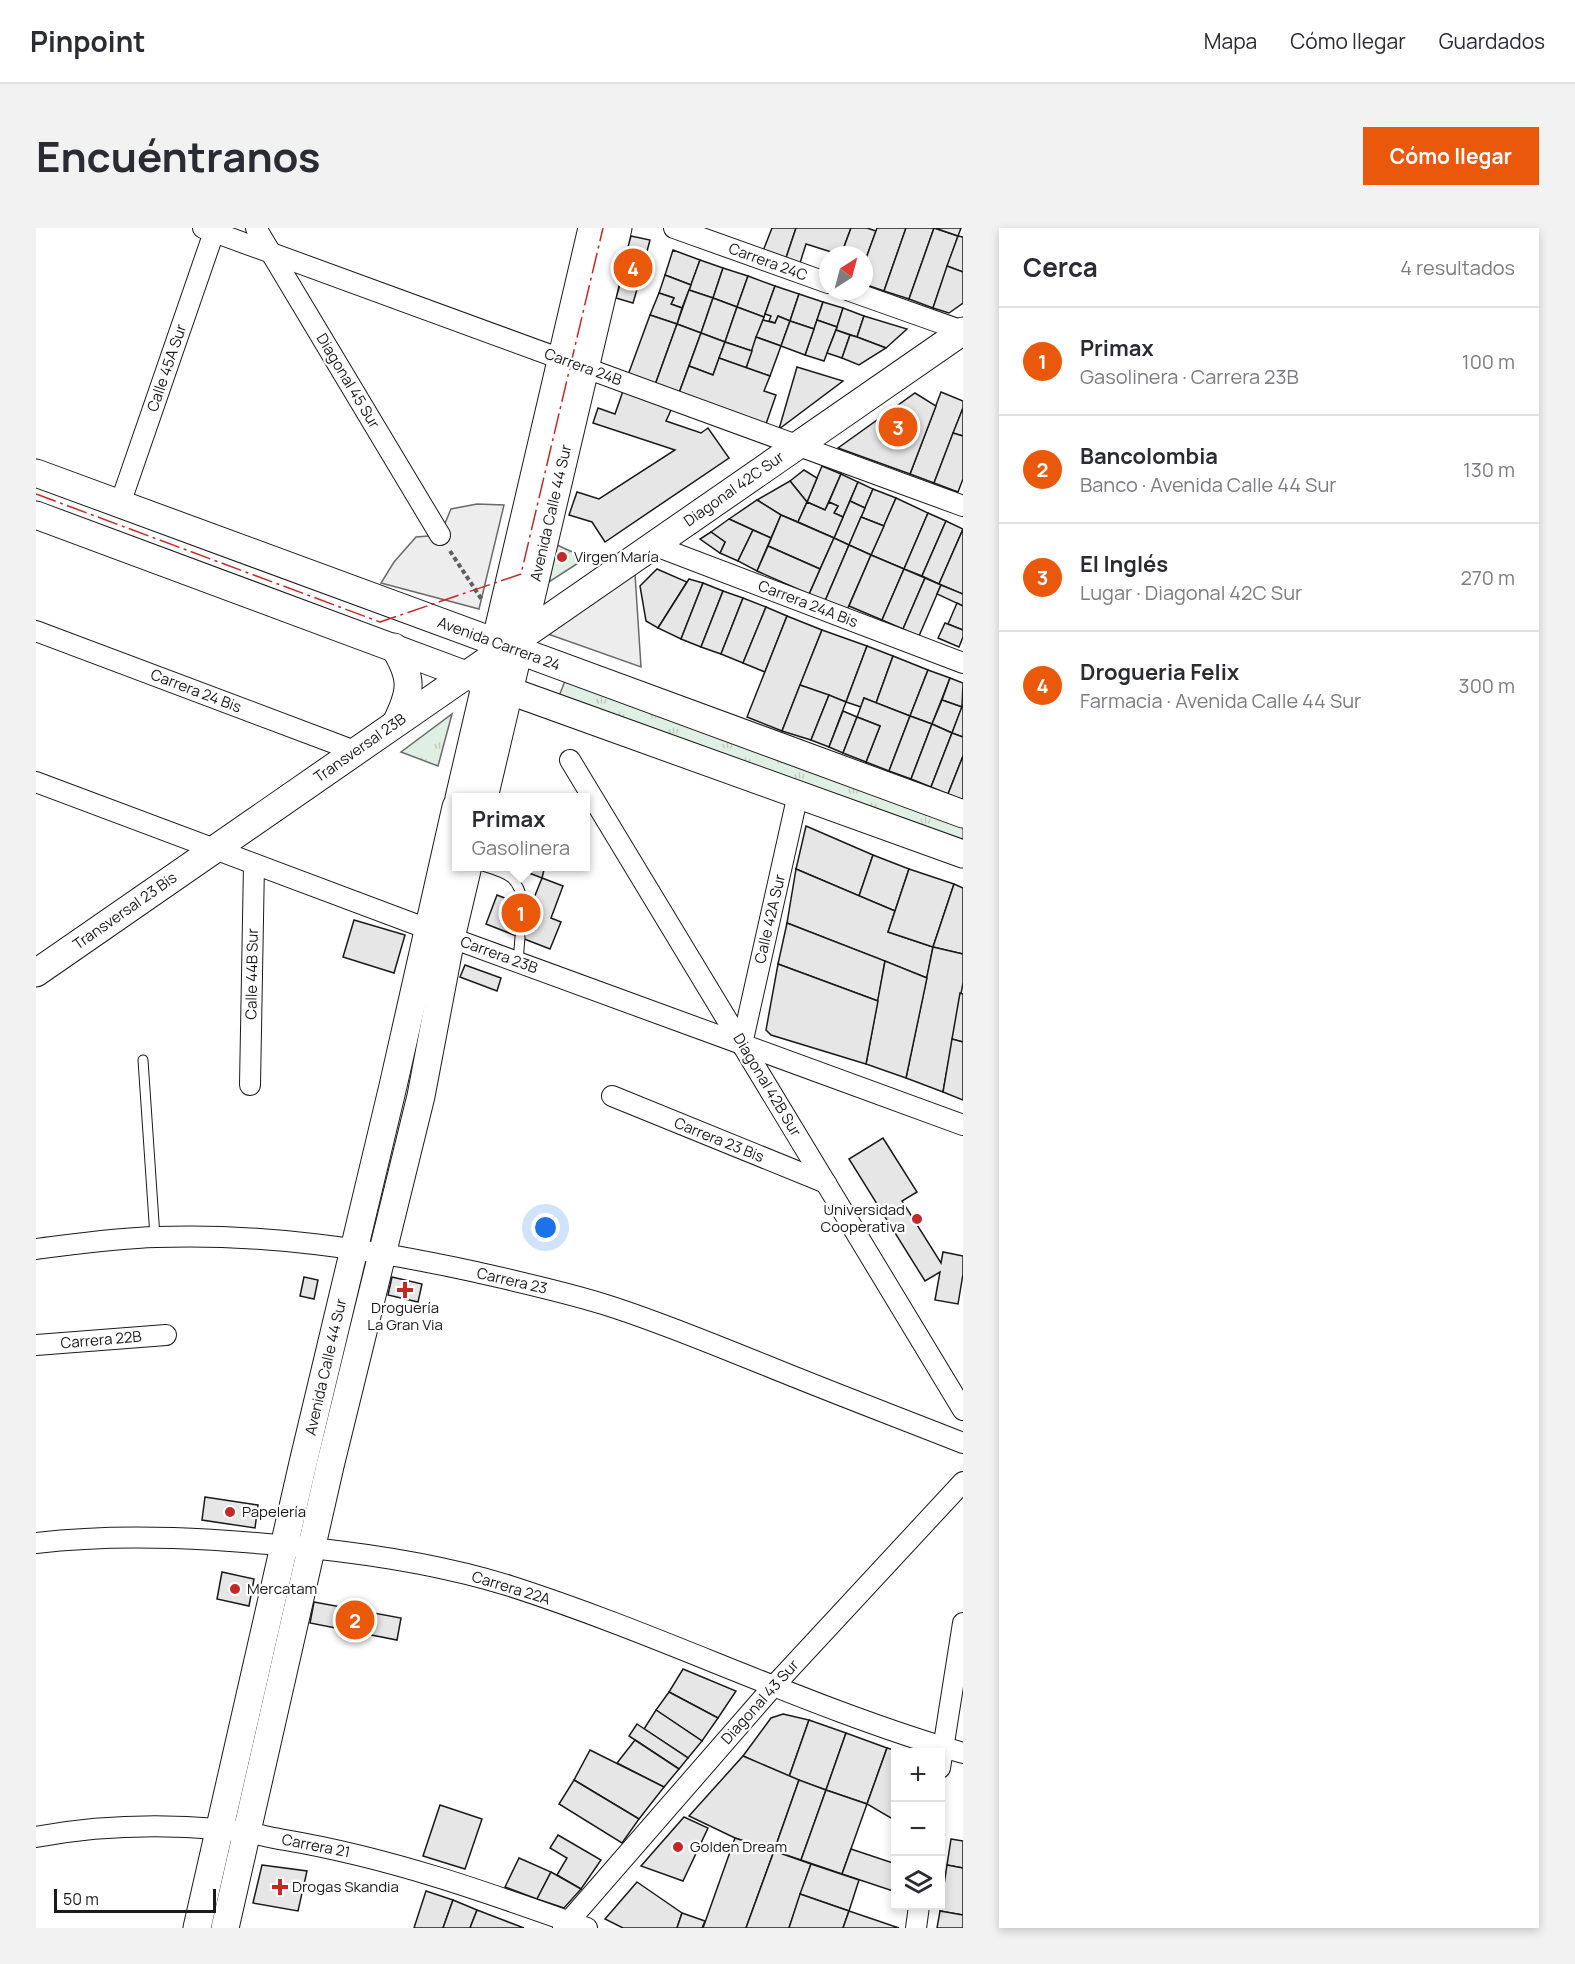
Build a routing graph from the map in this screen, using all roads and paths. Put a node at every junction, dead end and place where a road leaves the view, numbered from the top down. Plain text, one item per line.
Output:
1 (256, 228) edge
2 (592, 228) edge
3 (618, 228) edge
4 (674, 228) edge
5 (208, 230) edge
6 (271, 253) junction
7 (819, 280) edge
8 (873, 299) edge
9 (963, 331) edge
10 (573, 363) junction
11 (797, 446) junction
12 (36, 473) edge
13 (120, 504) junction
14 (963, 506) edge
15 (36, 515) edge
16 (440, 535) joint
17 (653, 545) junction
18 (484, 604) dead end
19 (36, 631) edge
20 (394, 647) junction
21 (499, 660) junction
22 (963, 663) edge
23 (396, 723) junction
24 (355, 751) junction
25 (570, 760) dead end
26 (36, 782) edge
27 (460, 793) edge
28 (485, 793) edge
29 (590, 793) edge
30 (590, 793) edge
31 (798, 794) junction
32 (963, 814) edge
33 (452, 838) edge
34 (213, 849) junction
35 (963, 854) edge
36 (254, 864) junction
37 (466, 871) edge
38 (497, 871) edge
39 (524, 905) dead end
40 (440, 933) junction
41 (520, 937) dead end
42 (518, 962) junction
43 (36, 973) edge
44 (742, 1044) junction
45 (143, 1060) dead end
46 (250, 1084) dead end
47 (612, 1096) dead end
48 (963, 1125) edge
49 (826, 1183) junction
50 (155, 1237) junction
51 (36, 1249) edge
52 (354, 1249) junction
53 (382, 1254) junction
54 (166, 1335) dead end
55 (36, 1345) edge
56 (963, 1410) edge
57 (963, 1443) edge
58 (963, 1482) edge
59 (36, 1543) edge
60 (285, 1545) junction
61 (311, 1548) junction
62 (963, 1623) edge
63 (774, 1686) junction
64 (944, 1747) junction
65 (963, 1753) edge
66 (219, 1828) junction
67 (246, 1833) junction
68 (36, 1837) edge
69 (918, 1910) edge
70 (573, 1926) edge
71 (197, 1928) edge
72 (225, 1928) edge
73 (916, 1928) edge

1 - 6 street, Diagonal 45 Sur
2 - 10 main road, Avenida Calle 44 Sur
3 - 10 main road, Avenida Calle 44 Sur
4 - 7 street, Carrera 24C
5 - 6 street, Carrera 24B
5 - 13 street, Calle 45A Sur
6 - 10 street, Carrera 24B
6 - 16 street, Diagonal 45 Sur
8 - 9 street
9 - 11 main road, Diagonal 42C Sur
10 - 11 street, Carrera 24B
10 - 21 main road, Avenida Calle 44 Sur
11 - 14 street, Carrera 24B
11 - 17 main road, Diagonal 42C Sur
12 - 13 main road, Avenida Carrera 24
13 - 21 main road, Avenida Carrera 24
15 - 20 main road, Avenida Carrera 24
16 - 18 path
17 - 21 main road, Diagonal 42C Sur
17 - 22 street, Carrera 24A Bis
19 - 24 street, Carrera 24 Bis
20 - 21 main road, Avenida Carrera 24
20 - 23 main road
21 - 23 main road, Transversal 23B
21 - 27 main road, Avenida Calle 44 Sur
21 - 28 main road, Avenida Calle 44 Sur
21 - 31 main road, Avenida Carrera 24
21 - 32 main road, Avenida Carrera 24
23 - 24 main road, Transversal 23B
24 - 34 main road, Transversal 23B
25 - 29 street, Diagonal 42B Sur
26 - 34 street, Carrera 23B
30 - 44 street, Diagonal 42B Sur
31 - 35 main road, Avenida Carrera 24
31 - 44 street, Calle 42A Sur
33 - 40 main road, Avenida Calle 44 Sur
34 - 36 street, Carrera 23B
34 - 43 main road, Transversal 23 Bis
36 - 40 street, Carrera 23B
36 - 46 street, Calle 44B Sur
37 - 40 main road, Avenida Calle 44 Sur
38 - 39 lane
40 - 42 street, Carrera 23B
40 - 52 main road, Avenida Calle 44 Sur
40 - 53 main road, Avenida Calle 44 Sur
41 - 42 lane
42 - 44 street, Carrera 23B
44 - 48 street, Carrera 23B
44 - 49 street, Diagonal 42B Sur
45 - 50 lane
47 - 49 street, Carrera 23 Bis
49 - 56 street, Diagonal 42B Sur
50 - 51 street, Carrera 23
50 - 52 street, Carrera 23
52 - 53 street, Carrera 23
52 - 60 main road, Avenida Calle 44 Sur
53 - 57 street, Carrera 23
53 - 61 main road, Avenida Calle 44 Sur
54 - 55 street, Carrera 22B
58 - 63 street, Diagonal 43 Sur
59 - 60 street, Carrera 22A
60 - 61 street, Carrera 22A
60 - 66 main road, Avenida Calle 44 Sur
61 - 63 street, Carrera 22A
61 - 67 main road, Avenida Calle 44 Sur
62 - 64 street
63 - 64 street, Carrera 22A
63 - 70 street, Diagonal 43 Sur
64 - 65 street, Carrera 22A
66 - 67 street, Carrera 21
66 - 68 street, Carrera 21
66 - 71 main road, Avenida Calle 44 Sur
67 - 70 street, Carrera 21
67 - 72 main road, Avenida Calle 44 Sur
69 - 73 street

